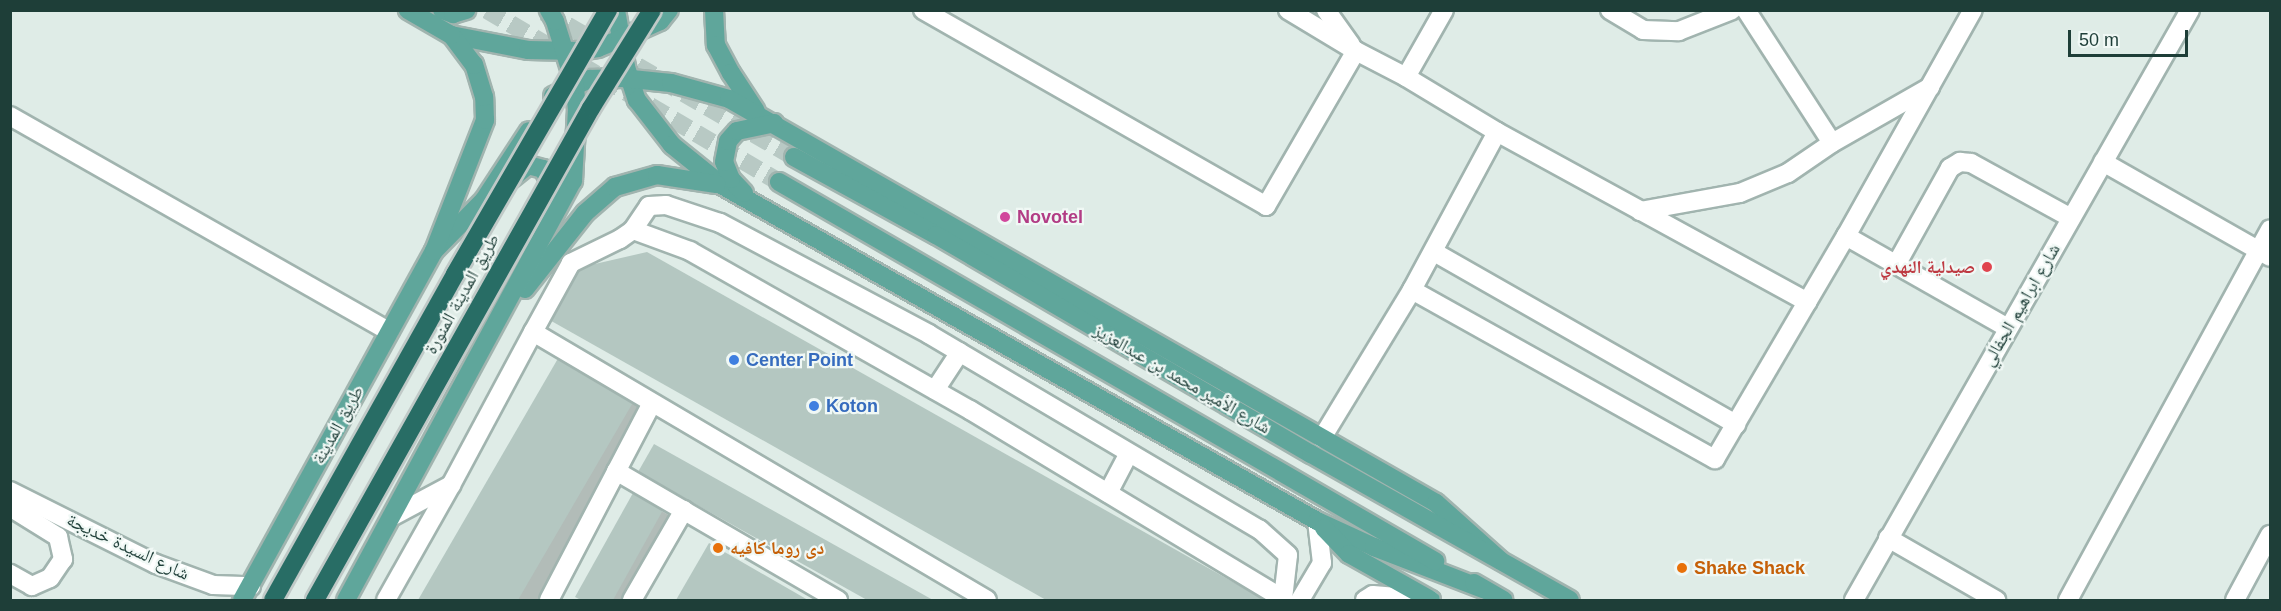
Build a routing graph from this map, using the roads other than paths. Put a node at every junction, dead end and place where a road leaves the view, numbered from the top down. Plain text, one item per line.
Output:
1 (408, 10) edge
2 (442, 10) edge
3 (466, 10) edge
4 (549, 10) edge
5 (608, 10) edge
6 (616, 10) edge
7 (652, 10) edge
8 (669, 10) edge
9 (714, 10) edge
10 (923, 10) edge
11 (1288, 10) edge
12 (1326, 10) edge
13 (1444, 10) edge
14 (1610, 10) edge
15 (1732, 10) edge
16 (1746, 10) edge
17 (1973, 10) edge
18 (2190, 10) edge
19 (946, 16) edge
20 (450, 35) junction
21 (621, 39) junction
22 (1356, 51) junction
23 (566, 52) junction
24 (1406, 77) junction
25 (630, 78) junction
26 (575, 85) junction
27 (1930, 87) junction
28 (10, 116) edge
29 (766, 119) junction
30 (1497, 132) junction
31 (1832, 142) junction
32 (794, 157) tunnel mouth
33 (2103, 162) junction
34 (779, 182) tunnel mouth
35 (723, 186) junction
36 (484, 200) junction
37 (757, 205) junction
38 (1640, 211) junction
39 (2071, 218) junction
40 (633, 230) junction
41 (2271, 230) edge
42 (1846, 236) junction
43 (543, 237) junction
44 (434, 251) junction
45 (1434, 252) junction
46 (2265, 254) edge
47 (1896, 265) junction
48 (1412, 290) junction
49 (1808, 302) junction
50 (500, 321) junction
51 (2008, 328) junction
52 (389, 331) junction
53 (533, 332) junction
54 (960, 352) junction
55 (935, 390) junction
56 (652, 403) junction
57 (1736, 424) junction
58 (1322, 438) junction
59 (1129, 453) junction
60 (616, 471) junction
61 (451, 485) junction
62 (10, 491) edge
63 (1108, 493) junction
64 (10, 507) edge
65 (684, 510) junction
66 (393, 516) junction
67 (1317, 521) junction
68 (2271, 535) edge
69 (1888, 538) junction
70 (1500, 561) junction
71 (10, 574) edge
72 (10, 586) edge
73 (1483, 589) junction
74 (247, 593) edge
75 (32, 600) edge
76 (273, 600) edge
77 (315, 600) edge
78 (346, 600) edge
79 (386, 600) edge
80 (549, 600) edge
81 (632, 600) edge
82 (838, 600) edge
83 (987, 600) edge
84 (1288, 600) edge
85 (1365, 600) edge
86 (1431, 600) edge
87 (1503, 600) edge
88 (1570, 600) edge
89 (1854, 600) edge
90 (1996, 600) edge
91 (2067, 600) edge
92 (2235, 600) edge

1 - 20 main road
2 - 3 main road
4 - 23 main road
5 - 76 highway, طريق المدينة المنورة, bridge
6 - 21 main road
7 - 77 highway, طريق المدينة المنورة, bridge
8 - 21 main road
9 - 29 main road
10 - 19 street
11 - 22 street
12 - 22 street
13 - 24 street
14 - 15 street
16 - 31 street
17 - 27 street
18 - 33 street, شارع ابراهيم الجفالي
19 - 22 street
20 - 23 main road
20 - 44 main road
21 - 23 main road
21 - 25 main road
22 - 24 street
23 - 26 main road
24 - 30 street
25 - 26 main road
25 - 29 main road
25 - 35 main road
26 - 36 main road
26 - 43 main road
27 - 31 street
27 - 42 street
28 - 52 street
29 - 37 main road
29 - 58 main road
30 - 38 street
30 - 45 street
31 - 38 street
32 - 70 main road, شارع الأمير محمد بن عبدالعزيز
33 - 39 street, شارع ابراهيم الجفالي
33 - 46 street
34 - 73 main road, شارع الأمير محمد بن عبدالعزيز
35 - 37 main road
35 - 50 main road
36 - 43 main road
36 - 44 main road
37 - 67 main road
38 - 49 street
39 - 47 street
39 - 51 street, شارع ابراهيم الجفالي
40 - 53 street
40 - 54 street
40 - 55 street
41 - 46 street
42 - 47 street
42 - 49 street
43 - 50 main road
44 - 52 main road, طريق المدينة
45 - 48 street
45 - 57 street
46 - 91 street
47 - 51 street
48 - 57 street
48 - 58 street
49 - 57 street
50 - 66 main road
51 - 69 street, شارع ابراهيم الجفالي
52 - 74 main road, طريق المدينة
53 - 56 street
53 - 61 street
54 - 55 street
54 - 59 street
55 - 63 street
56 - 60 street
56 - 83 street
58 - 70 main road
59 - 63 street
59 - 84 street
60 - 65 street
60 - 80 street
61 - 66 street
61 - 79 street
62 - 74 street, شارع السيدة خديجة
63 - 84 street
64 - 71 street
65 - 81 street
65 - 82 street
66 - 78 main road
67 - 73 main road
67 - 84 street
67 - 86 main road
68 - 92 street
69 - 89 street, شارع ابراهيم الجفالي
69 - 90 street
70 - 88 main road, شارع الأمير محمد بن عبدالعزيز
72 - 75 street
73 - 87 main road, شارع الأمير محمد بن عبدالعزيز
85 - 86 street

